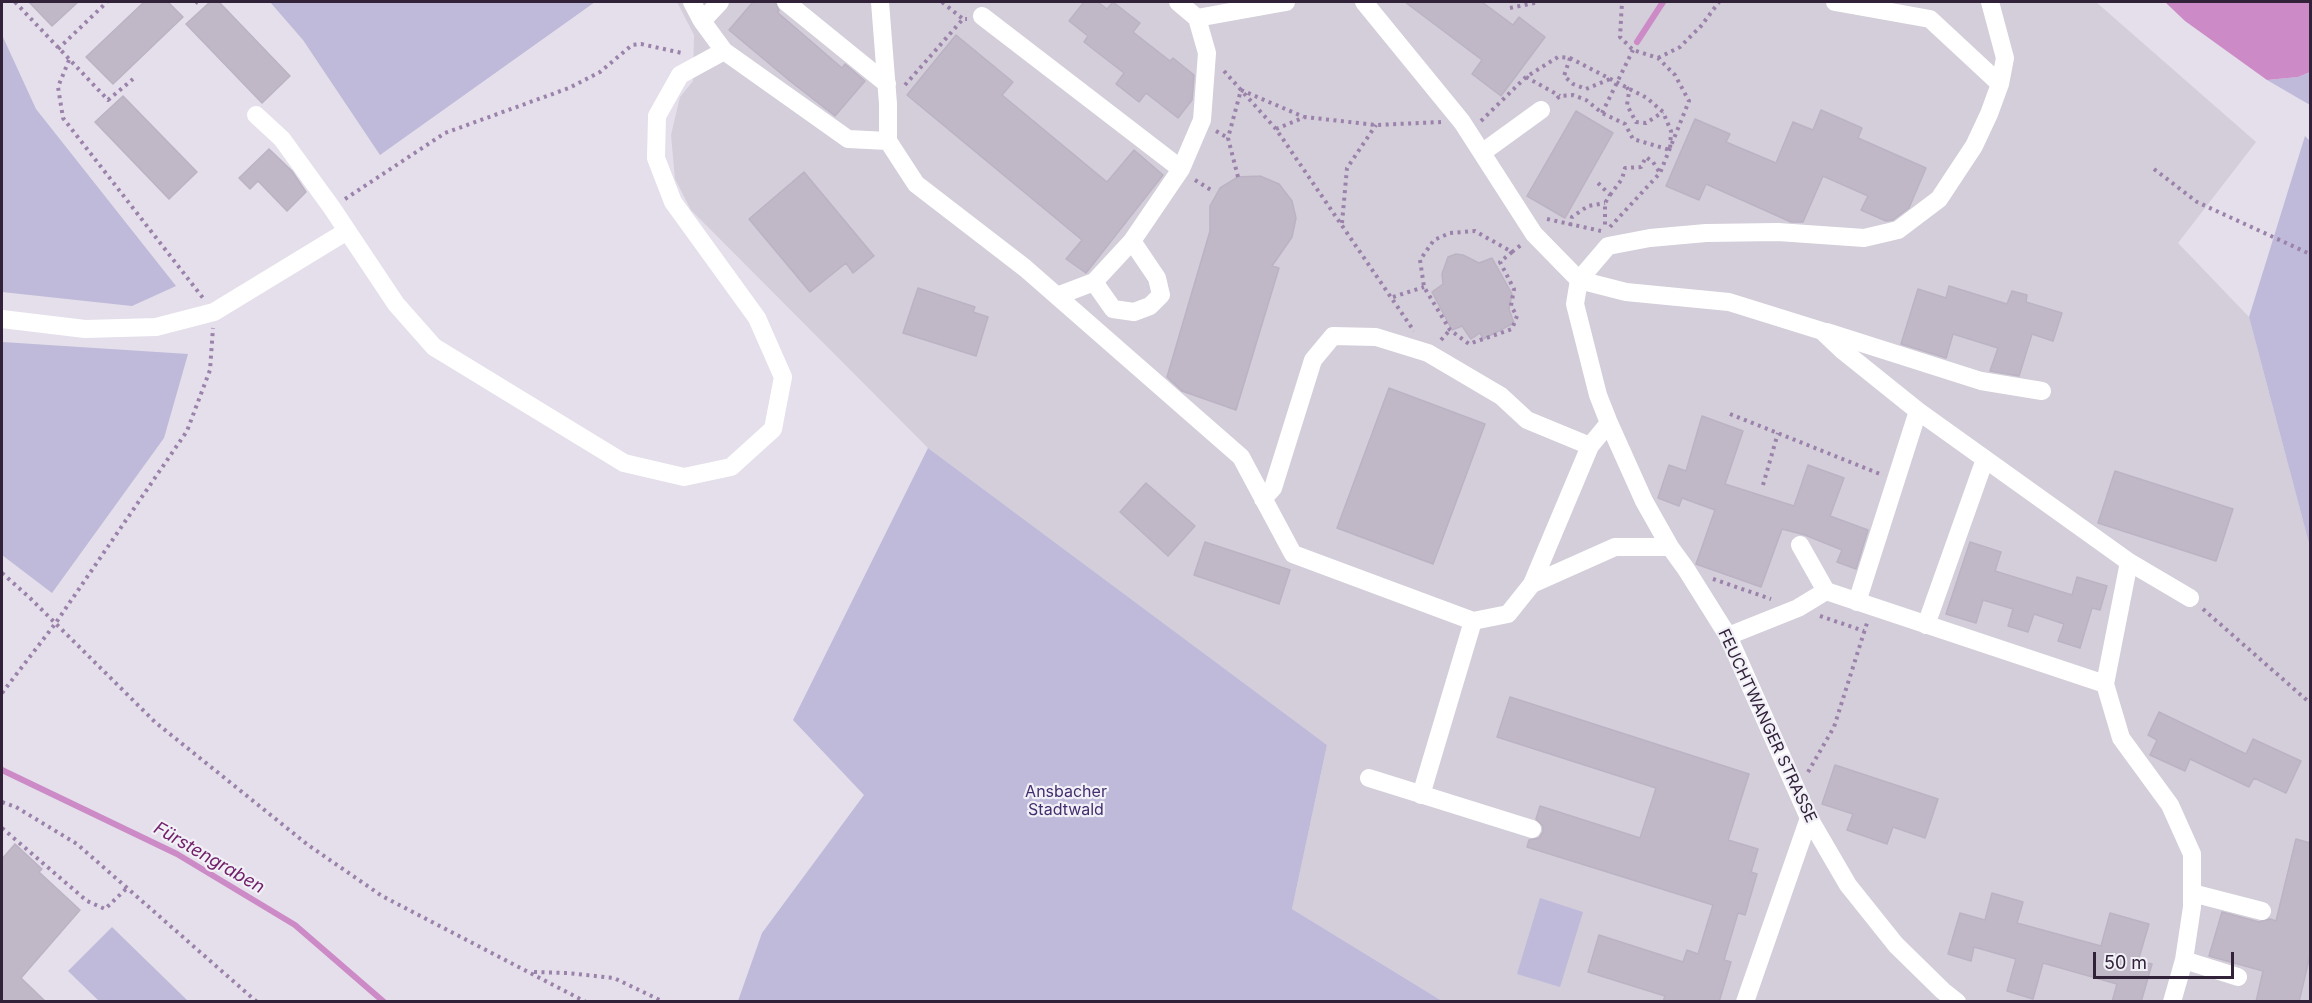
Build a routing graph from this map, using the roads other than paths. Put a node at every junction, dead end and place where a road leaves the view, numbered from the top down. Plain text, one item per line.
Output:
1 (692, 2) edge
2 (720, 2) edge
3 (786, 2) edge
4 (880, 2) edge
5 (1178, 2) edge
6 (1209, 2) edge
7 (1286, 2) edge
8 (1364, 2) edge
9 (1835, 2) edge
10 (1990, 2) edge
11 (982, 16) road end
12 (1197, 18) junction
13 (702, 21) junction
14 (724, 51) junction
15 (887, 84) junction
16 (2000, 84) junction
17 (1541, 110) road end
18 (256, 115) dead end
19 (888, 141) junction
20 (1483, 152) junction
21 (1184, 172) junction
22 (347, 231) junction
23 (1132, 241) junction
24 (1579, 280) junction
25 (1094, 282) junction
26 (1057, 296) junction
27 (2, 319) edge
28 (1822, 331) junction
29 (2042, 391) dead end
30 (1918, 411) junction
31 (1609, 423) junction
32 (1590, 446) junction
33 (1985, 459) junction
34 (1263, 499) junction
35 (1800, 545) dead end
36 (1670, 547) junction
37 (2129, 562) junction
38 (1532, 584) junction
39 (1826, 591) junction
40 (2190, 598) road end
41 (1865, 604) junction
42 (1473, 621) junction
43 (1926, 625) junction
44 (1728, 636) junction
45 (2105, 684) junction
46 (1369, 778) dead end
47 (1421, 795) junction
48 (1809, 818) junction
49 (1532, 829) dead end
50 (2192, 893) junction
51 (2262, 911) dead end
52 (2184, 960) junction
53 (2238, 977) dead end
54 (1745, 1002) edge
55 (1957, 1002) edge
56 (2172, 1002) edge

1 - 13 lane
2 - 13 lane
3 - 15 lane
4 - 15 lane
5 - 12 lane
6 - 12 lane
7 - 12 lane
8 - 20 lane
9 - 16 lane
10 - 16 lane
11 - 21 lane
12 - 21 lane
13 - 14 lane
14 - 19 lane
14 - 22 lane
15 - 19 lane
16 - 24 lane
17 - 20 lane
18 - 22 lane
19 - 26 lane
20 - 24 lane
21 - 23 lane
22 - 27 lane
23 - 25 lane
23 - 25 lane
24 - 28 lane
24 - 31 lane, FEUCHTWANGER STRASSE
25 - 26 lane
26 - 34 lane
28 - 29 lane
28 - 30 lane
30 - 33 lane
30 - 41 lane
31 - 32 lane
31 - 36 lane, FEUCHTWANGER STRASSE
32 - 34 lane
32 - 38 lane
33 - 37 lane
33 - 43 lane
34 - 42 lane
35 - 39 lane
36 - 38 lane
36 - 44 lane, FEUCHTWANGER STRASSE
37 - 40 lane
37 - 45 lane
38 - 42 lane
39 - 41 lane
39 - 44 lane
41 - 43 lane
42 - 47 lane
43 - 45 lane
44 - 48 lane, FEUCHTWANGER STRASSE
45 - 50 lane
46 - 47 lane
47 - 49 lane
48 - 54 lane
48 - 55 lane, FEUCHTWANGER STRASSE
50 - 51 lane
50 - 52 lane
52 - 53 lane
52 - 56 lane

